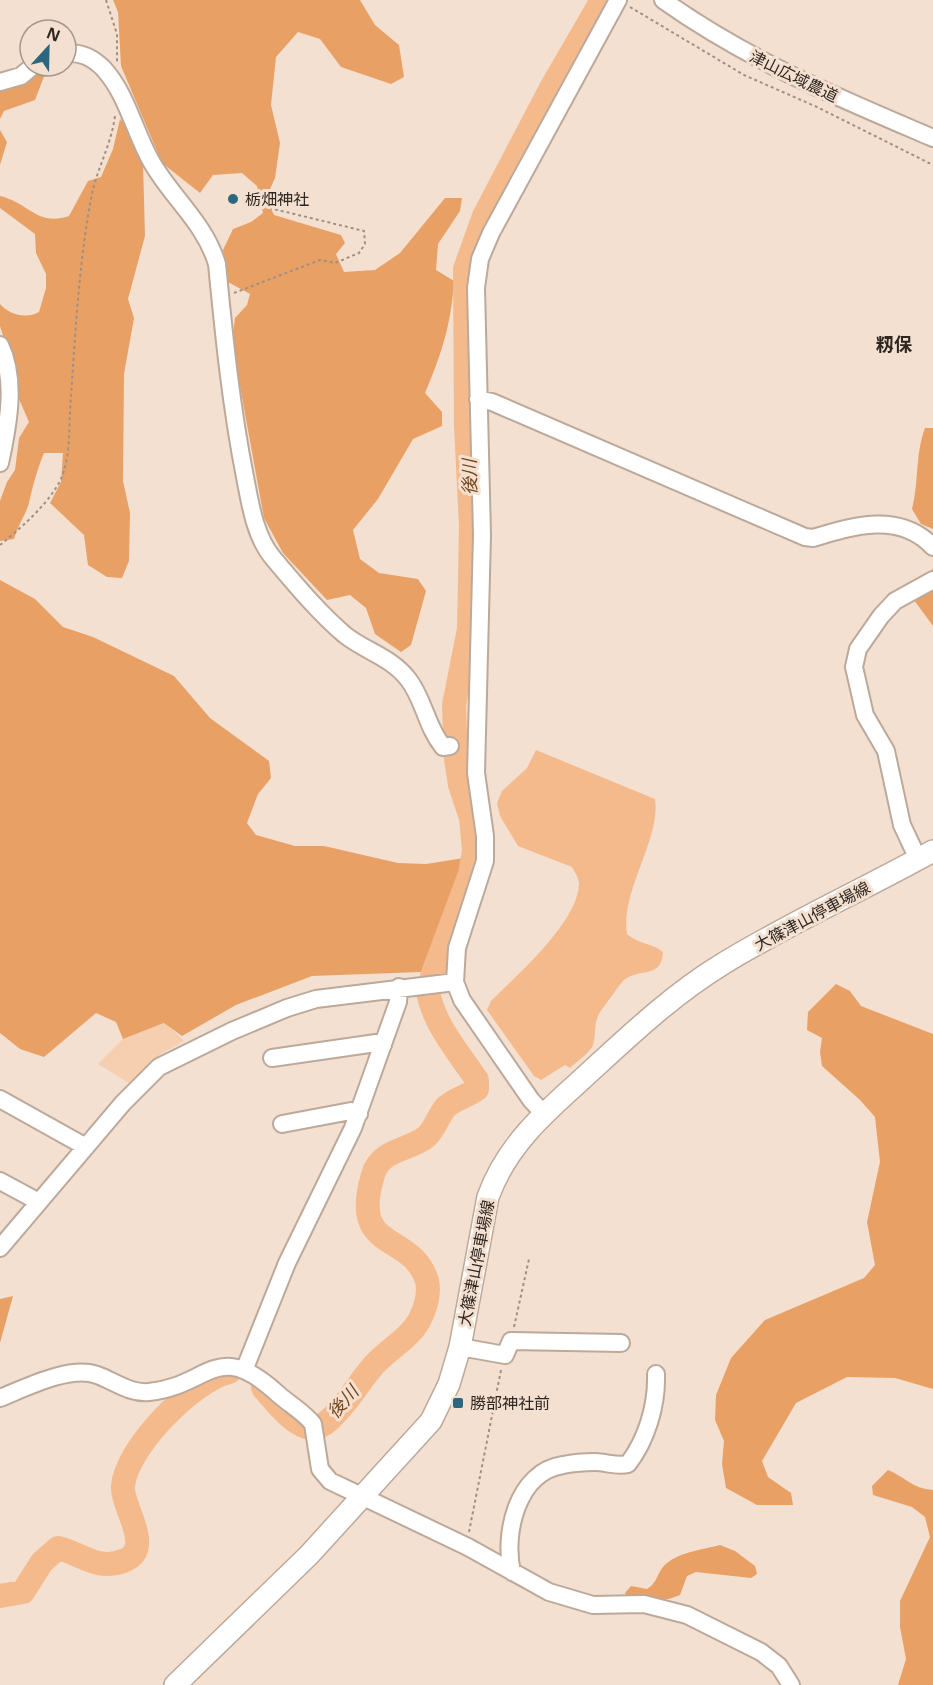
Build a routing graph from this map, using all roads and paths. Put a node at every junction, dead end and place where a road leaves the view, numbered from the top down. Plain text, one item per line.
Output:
1 (106, 0) edge
2 (663, 0) edge
3 (622, 2) edge
4 (78, 55) edge
5 (18, 77) edge
6 (0, 81) edge
7 (116, 87) junction
8 (933, 138) edge
9 (933, 165) edge
10 (244, 202) dead end
11 (220, 299) junction
12 (0, 345) edge
13 (478, 399) junction
14 (0, 463) edge
15 (0, 546) edge
16 (933, 547) edge
17 (933, 580) edge
18 (450, 746) dead end
19 (925, 855) edge
20 (455, 982) junction
21 (399, 987) junction
22 (383, 1045) junction
23 (272, 1058) dead end
24 (0, 1099) edge
25 (359, 1114) junction
26 (544, 1114) junction
27 (282, 1124) dead end
28 (86, 1146) junction
29 (0, 1181) edge
30 (39, 1202) junction
31 (0, 1248) edge
32 (529, 1259) dead end
33 (621, 1343) dead end
34 (460, 1347) junction
35 (508, 1348) junction
36 (245, 1368) junction
37 (656, 1374) dead end
38 (0, 1398) edge
39 (364, 1496) junction
40 (468, 1547) junction
41 (512, 1572) junction
42 (175, 1685) edge
43 (791, 1685) edge

1 - 7 path
2 - 8 street, 津山広域農道
3 - 9 path
3 - 13 street
4 - 7 street
5 - 6 street
7 - 11 street
7 - 15 path
10 - 11 path
11 - 18 street
12 - 14 street
13 - 16 street
13 - 20 street
17 - 19 street
19 - 26 main road, 大篠津山停車場線
20 - 21 street
20 - 26 street
21 - 22 street
21 - 28 street
22 - 23 street
22 - 25 street
24 - 28 street
25 - 27 street
25 - 36 street
26 - 34 main road, 大篠津山停車場線
28 - 30 street
29 - 30 street
30 - 31 street
32 - 35 path
33 - 35 street
34 - 35 street
34 - 39 main road, 大篠津山停車場線
35 - 40 path
36 - 38 street
36 - 39 street
37 - 41 street
39 - 40 street
39 - 42 main road, 大篠津山停車場線
40 - 41 street
41 - 43 street

